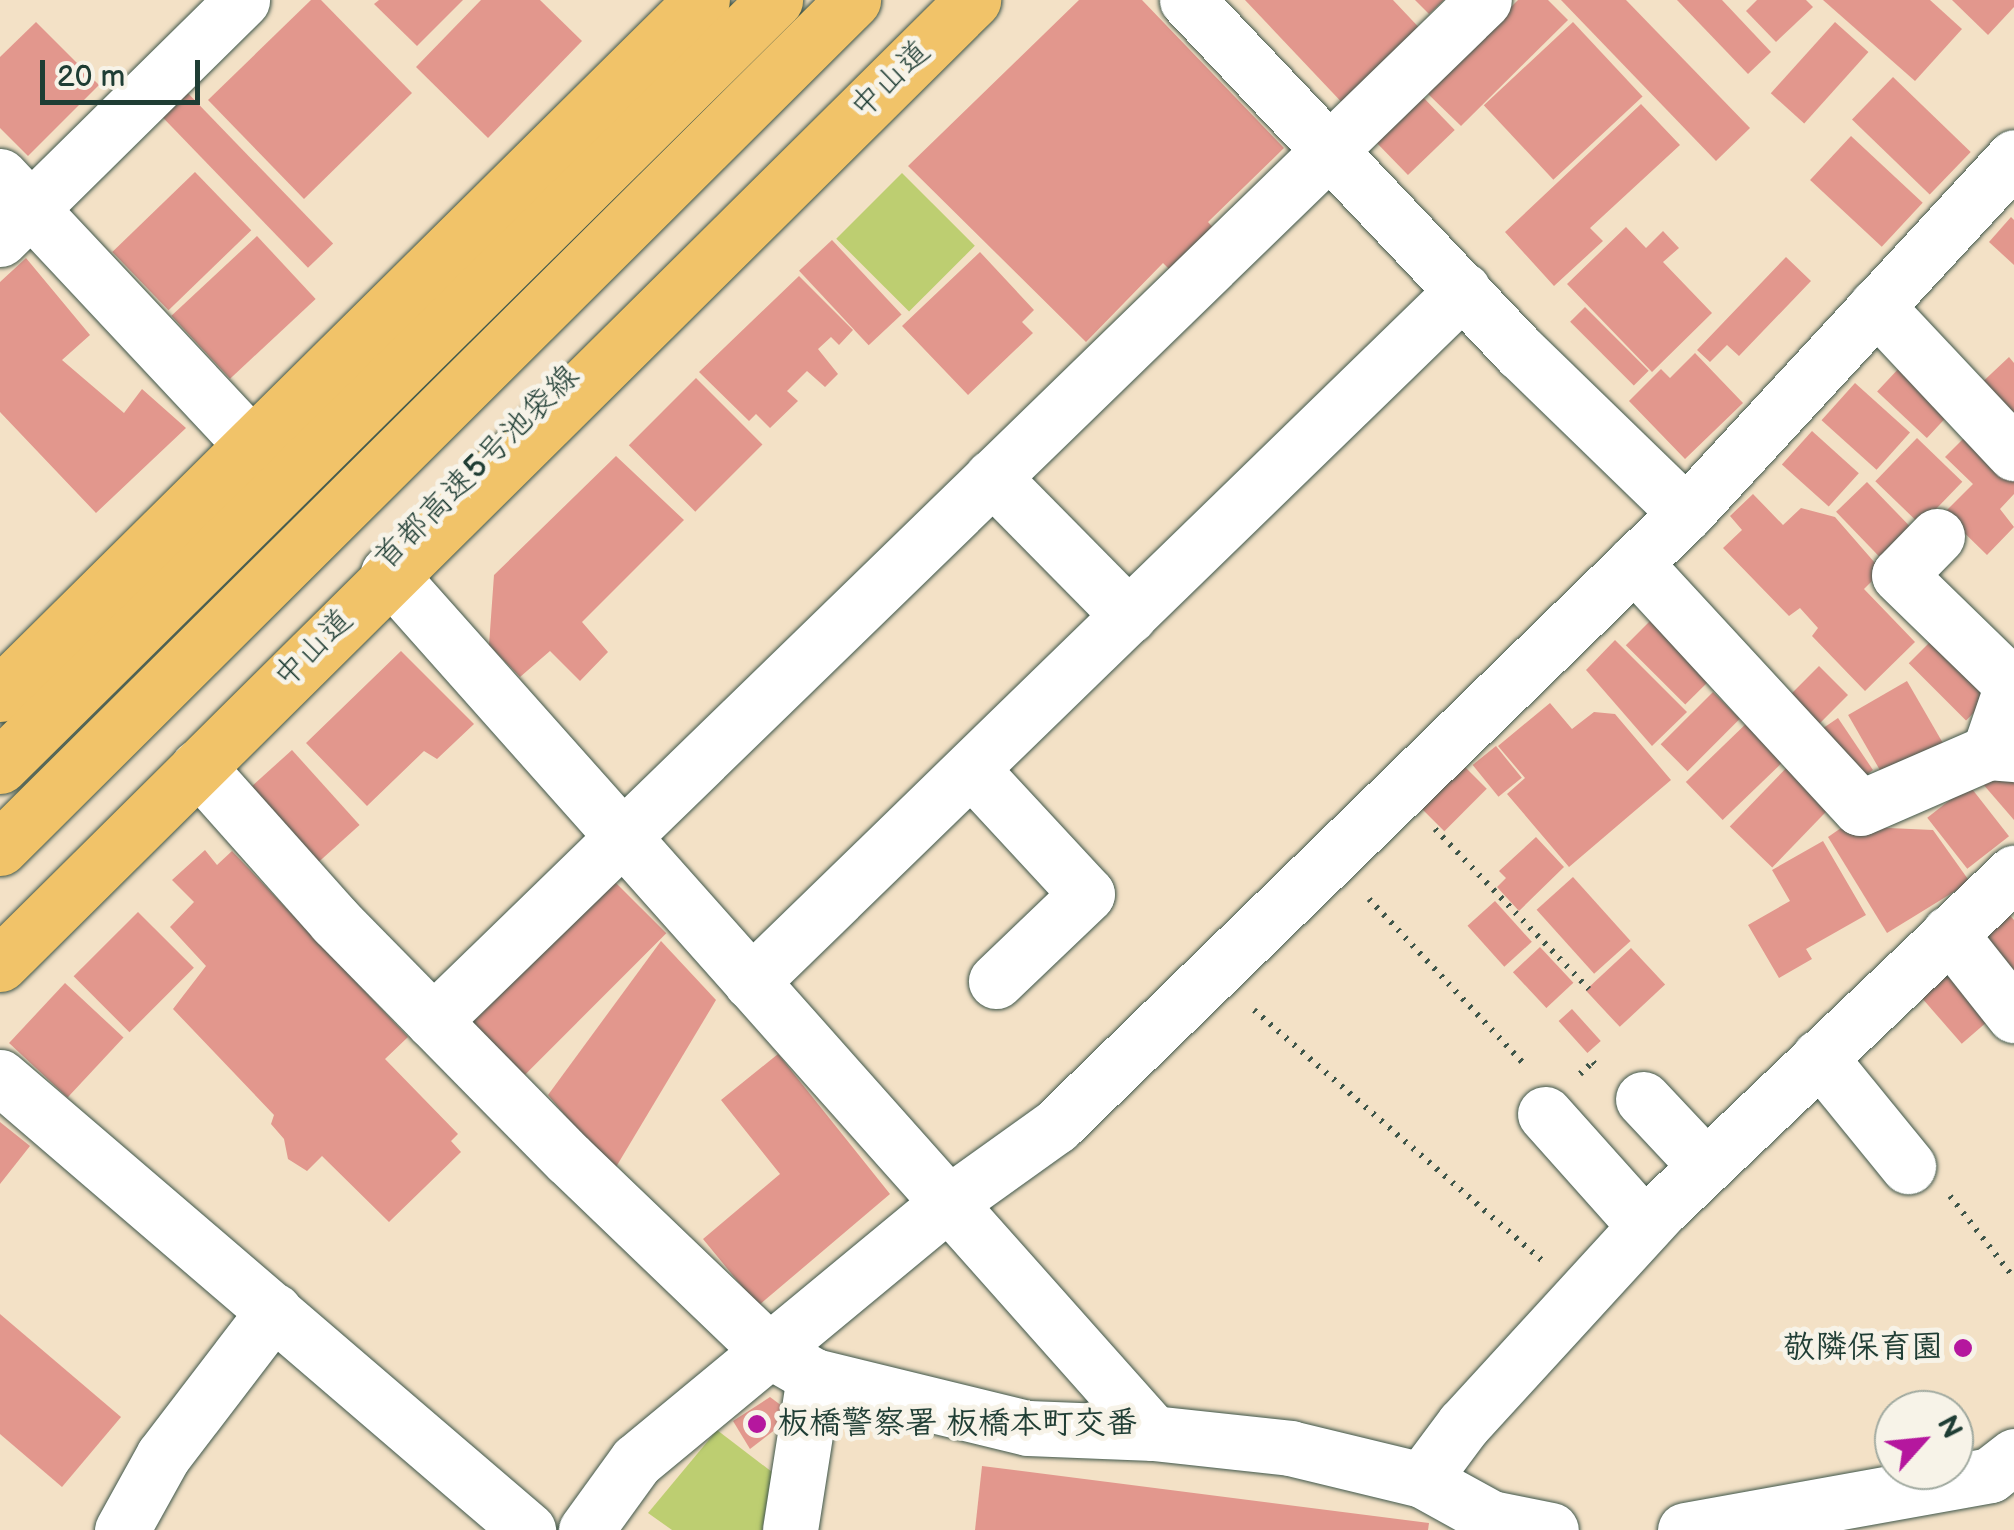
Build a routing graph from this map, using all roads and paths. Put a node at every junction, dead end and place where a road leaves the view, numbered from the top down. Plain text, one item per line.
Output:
1 (242, 0) edge
2 (702, 0) edge
3 (775, 0) edge
4 (953, 0) edge
5 (972, 0) edge
6 (1187, 0) edge
7 (1484, 0) edge
8 (849, 3) edge
9 (1332, 150) junction
10 (2014, 157) edge
11 (10, 208) edge
12 (1463, 290) junction
13 (1876, 306) junction
14 (252, 444) junction
15 (2014, 452) edge
16 (992, 477) junction
17 (1686, 512) junction
18 (1937, 536) dead end
19 (1634, 563) junction
20 (388, 574) junction
21 (1130, 616) junction
22 (0, 694) edge
23 (2002, 753) edge
24 (0, 766) edge
25 (198, 767) junction
26 (972, 770) junction
27 (1400, 792) junction
28 (625, 841) junction
29 (0, 848) edge
30 (1331, 858) junction
31 (2014, 873) edge
32 (1949, 933) junction
33 (0, 937) edge
34 (0, 964) edge
35 (1212, 973) junction
36 (996, 981) dead end
37 (751, 982) junction
38 (1589, 990) dead end
39 (2014, 1015) edge
40 (433, 1021) junction
41 (1819, 1057) junction
42 (0, 1078) edge
43 (1548, 1090) junction
44 (1643, 1100) joint
45 (1706, 1166) junction
46 (1908, 1166) joint
47 (948, 1204) junction
48 (1645, 1226) junction
49 (2014, 1278) edge
50 (1582, 1295) junction
51 (274, 1311) junction
52 (767, 1349) junction
53 (814, 1376) junction
54 (1153, 1432) junction
55 (1422, 1480) junction
56 (2006, 1480) edge
57 (1491, 1524) edge
58 (122, 1530) edge
59 (528, 1530) edge
60 (586, 1530) edge
61 (790, 1530) edge
62 (1552, 1530) edge
63 (1684, 1530) edge

1 - 11 street
2 - 14 highway
3 - 24 highway
4 - 33 highway, 首都高速5号池袋線
5 - 20 highway, 中山道
6 - 9 street
7 - 9 street
8 - 29 highway
9 - 12 street
9 - 16 street
10 - 13 street
11 - 14 street
12 - 17 street
12 - 21 street
13 - 15 street
13 - 17 street
14 - 22 highway
16 - 21 street
16 - 28 street
17 - 19 street
18 - 23 street
19 - 23 street
19 - 27 street
20 - 25 highway, 中山道
20 - 28 street
21 - 26 street
25 - 34 highway, 中山道
25 - 40 street
26 - 36 street
26 - 37 street
27 - 30 street
27 - 38 path
28 - 37 street
28 - 40 street
30 - 35 street
30 - 43 path
31 - 32 street
32 - 39 street
32 - 41 street
35 - 47 street
35 - 50 path
37 - 47 street
40 - 52 street
41 - 45 street
41 - 46 street
42 - 51 street
43 - 44 path
43 - 48 street
44 - 45 street
45 - 48 street
46 - 49 path
47 - 52 street
47 - 54 street
48 - 50 street
50 - 55 street
51 - 58 street
51 - 59 street
52 - 53 street
52 - 60 street
53 - 54 street
53 - 61 street
54 - 55 street
55 - 57 street
56 - 63 street
57 - 62 street

